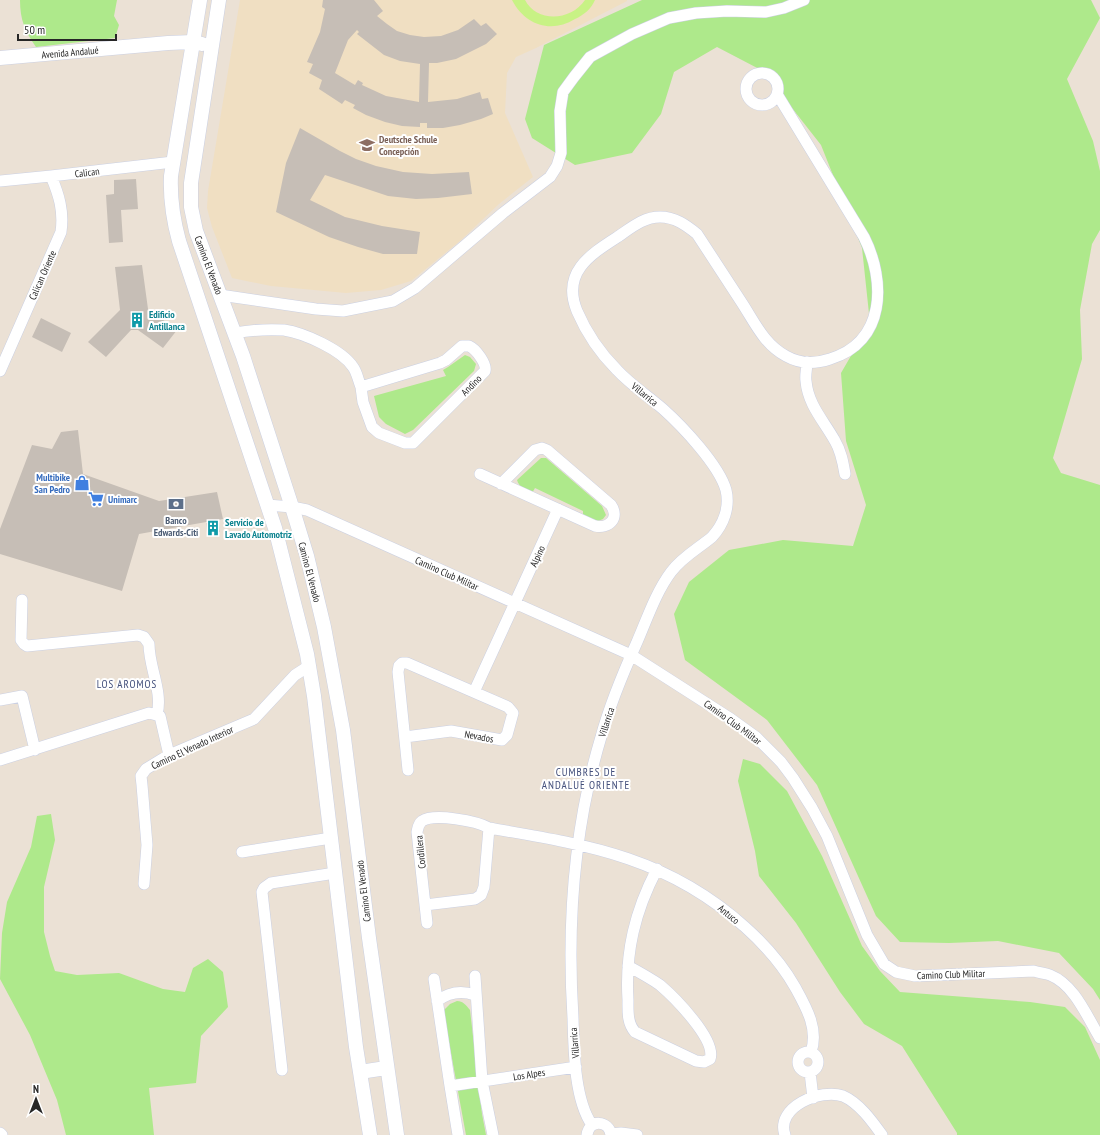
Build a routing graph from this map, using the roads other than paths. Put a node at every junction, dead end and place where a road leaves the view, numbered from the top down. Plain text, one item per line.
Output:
1 (200, 0) edge
2 (219, 0) edge
3 (804, 0) edge
4 (193, 42) junction
5 (212, 46) junction
6 (0, 58) edge
7 (777, 94) dead end
8 (173, 162) junction
9 (51, 176) junction
10 (0, 181) edge
11 (220, 295) junction
12 (235, 333) junction
13 (807, 362) junction
14 (0, 371) edge
15 (361, 387) junction
16 (480, 474) dead end
17 (845, 474) dead end
18 (501, 484) junction
19 (267, 505) junction
20 (292, 507) junction
21 (558, 509) junction
22 (22, 600) dead end
23 (514, 603) junction
24 (631, 655) junction
25 (309, 666) junction
26 (474, 692) junction
27 (0, 700) edge
28 (157, 715) junction
29 (405, 737) junction
30 (34, 750) junction
31 (169, 756) junction
32 (0, 760) edge
33 (408, 770) dead end
34 (489, 828) junction
35 (331, 838) junction
36 (579, 845) junction
37 (242, 852) dead end
38 (657, 869) junction
39 (335, 873) junction
40 (144, 884) dead end
41 (425, 905) junction
42 (428, 923) dead end
43 (628, 966) junction
44 (475, 976) dead end
45 (434, 979) dead end
46 (475, 995) junction
47 (437, 1001) junction
48 (1100, 1038) edge
49 (811, 1052) junction
50 (576, 1067) junction
51 (386, 1068) junction
52 (282, 1070) dead end
53 (360, 1072) junction
54 (810, 1072) junction
55 (482, 1081) junction
56 (450, 1086) junction
57 (813, 1098) junction
58 (589, 1130) edge
59 (611, 1134) edge
60 (370, 1135) edge
61 (397, 1135) edge
62 (458, 1135) edge
63 (493, 1135) edge
64 (637, 1135) edge
65 (784, 1135) edge
66 (882, 1135) edge

1 - 4 street, Camino El Venado
2 - 5 street, Camino El Venado
3 - 11 street
4 - 5 street, Avenida Andalué
4 - 6 street, Avenida Andalué
4 - 8 street, Camino El Venado
5 - 11 street, Camino El Venado
7 - 13 street, Villarrica
8 - 9 street, Calican
8 - 19 street, Camino El Venado
9 - 10 street, Calican
9 - 14 street, Calican Oriente
11 - 12 street, Camino El Venado
12 - 15 street, Andino
12 - 20 street, Camino El Venado
13 - 17 street
13 - 24 street, Villarrica
15 - 15 street, Andino
16 - 18 street
18 - 21 street
18 - 21 street
19 - 20 street, Camino Club Militar
19 - 25 street, Camino El Venado
20 - 23 street, Camino Club Militar
20 - 51 street, Camino El Venado
21 - 23 street, Alpino
22 - 28 street
23 - 24 street, Camino Club Militar
23 - 26 street
24 - 36 street, Villarrica
24 - 48 street, Camino Club Militar
25 - 31 street, Camino El Venado Interior
25 - 35 street, Camino El Venado
26 - 29 street, Nevados
26 - 29 street, Nevados
27 - 30 street
28 - 30 street
28 - 31 street
29 - 33 street, Nevados
30 - 32 street
31 - 40 street, Camino El Venado Interior
34 - 36 street, Cordillera
34 - 41 street
34 - 41 street, Cordillera
35 - 37 street
35 - 39 street, Camino El Venado
36 - 38 street, Antuco
36 - 50 street, Villarrica
38 - 43 street
38 - 49 street, Antuco
39 - 52 street
39 - 53 street, Camino El Venado
41 - 42 street, Cordillera
43 - 43 street
44 - 46 street
45 - 47 street
46 - 47 street
46 - 55 street
47 - 56 street
49 - 54 street
49 - 54 street
50 - 55 street, Los Alpes
50 - 58 street, Villarrica
51 - 53 street
51 - 61 street, Camino El Venado
53 - 60 street, Camino El Venado
54 - 57 street
55 - 56 street, Los Alpes
55 - 63 street
56 - 62 street
57 - 65 street
57 - 66 street
58 - 59 street, Villarrica
59 - 64 street

